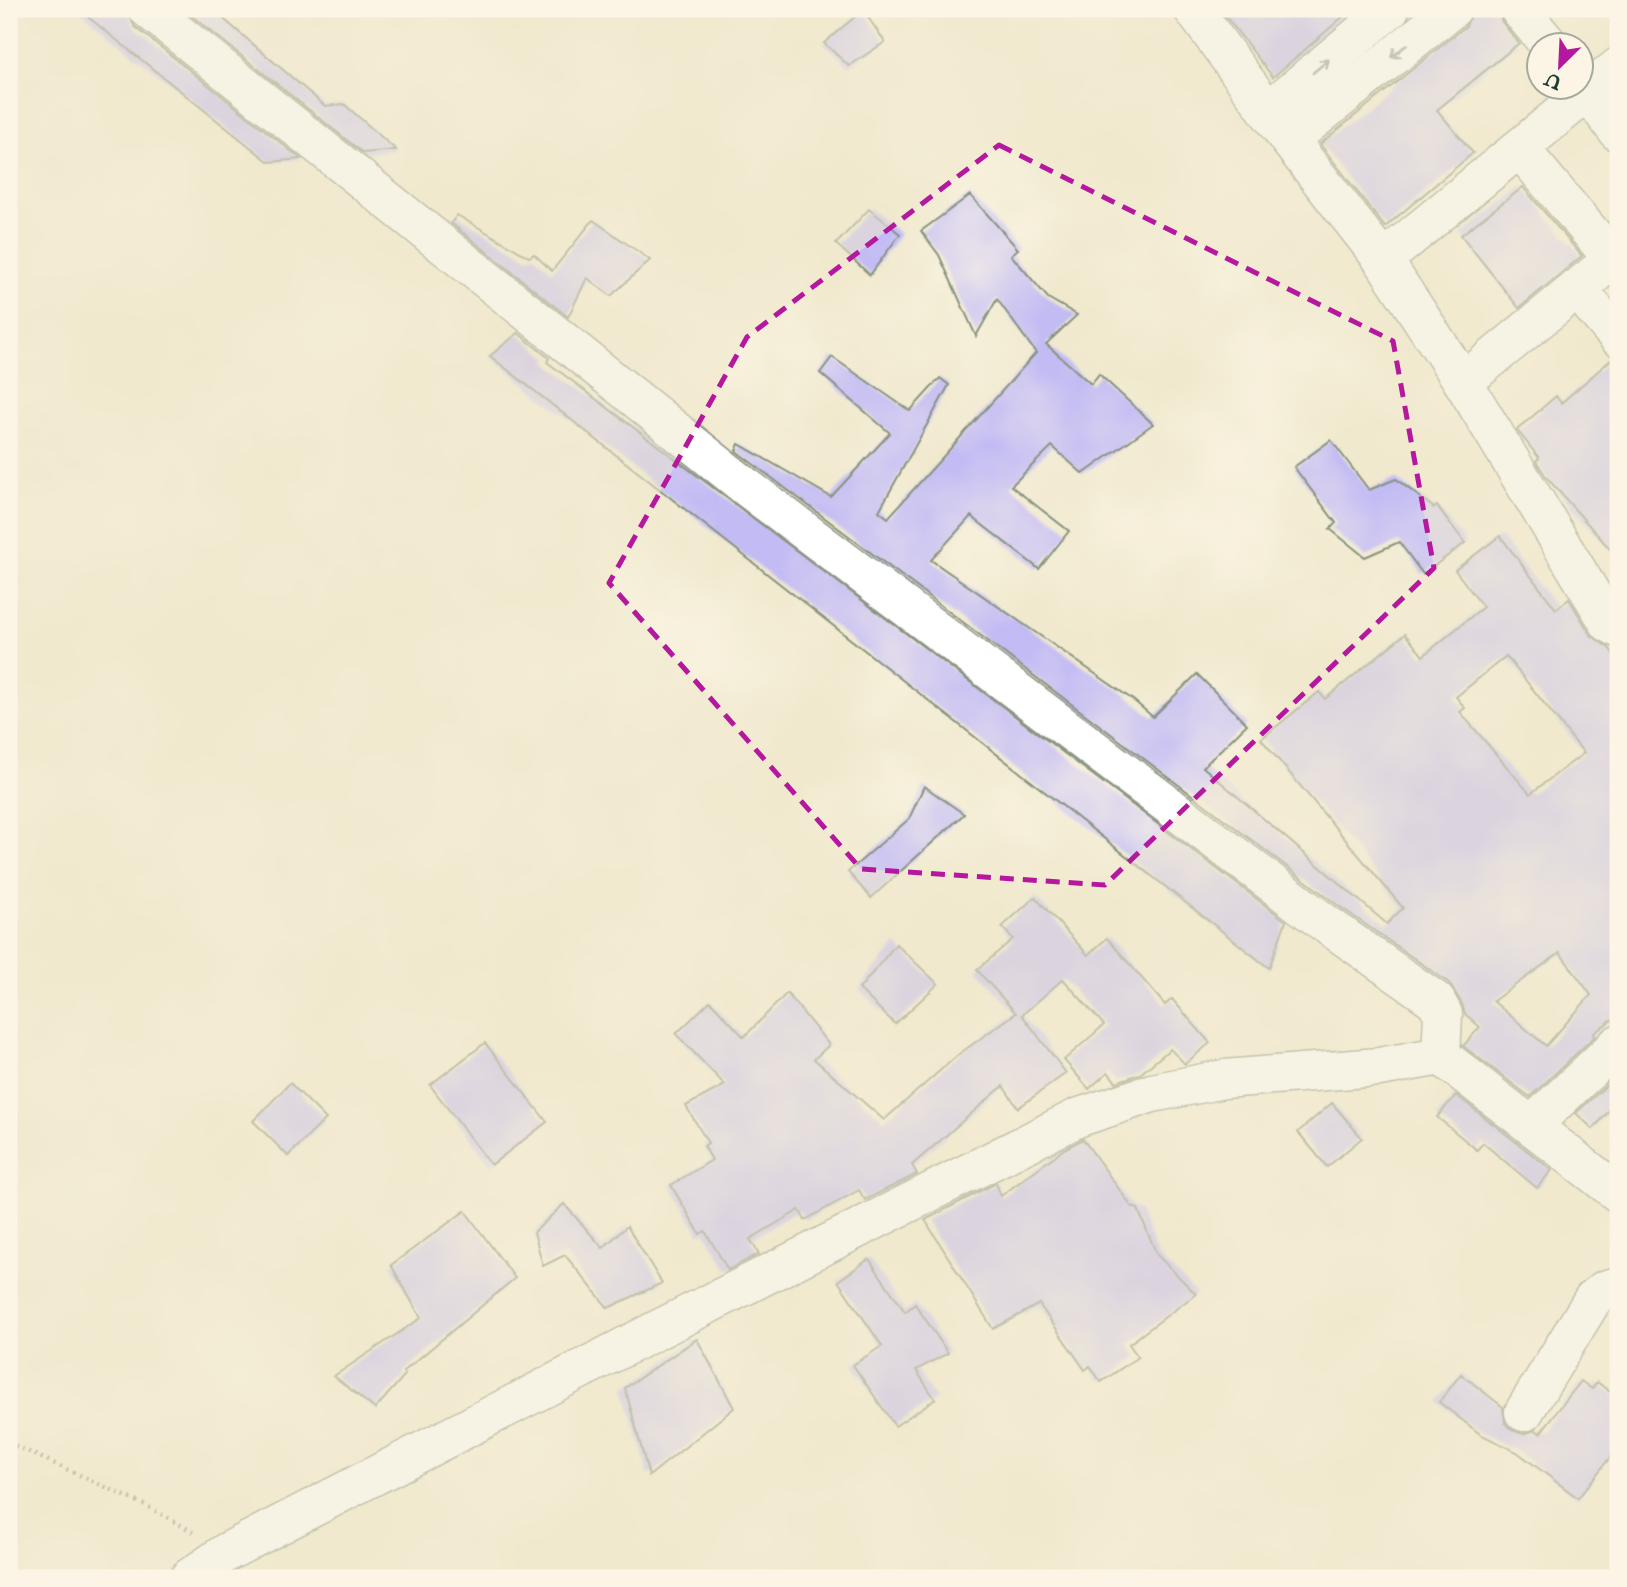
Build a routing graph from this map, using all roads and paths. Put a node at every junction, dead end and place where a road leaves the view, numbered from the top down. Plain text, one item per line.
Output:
1 (148, 9) edge
2 (1193, 9) edge
3 (1390, 9) edge
4 (1452, 9) edge
5 (1519, 9) edge
6 (1538, 32) edge
7 (1618, 67) edge
8 (1596, 81) edge
9 (1570, 102) edge
10 (1596, 102) edge
11 (1279, 125) junction
12 (1618, 132) edge
13 (1520, 149) junction
14 (1616, 257) edge
15 (1384, 260) junction
16 (1577, 289) junction
17 (1618, 337) edge
18 (1463, 382) junction
19 (1618, 628) edge
20 (1618, 1044) edge
21 (1441, 1056) junction
22 (1532, 1124) junction
23 (1618, 1193) edge
24 (1618, 1286) edge
25 (1524, 1412) dead end
26 (9, 1443) edge
27 (227, 1552) junction
28 (189, 1578) edge

1 - 21 street
2 - 11 street
11 -> 3 street
4 -> 11 street
5 - 6 street
7 - 8 street
9 - 13 street
10 - 12 street
11 - 15 street
13 - 14 street
13 - 15 street
14 - 16 street
15 - 18 street
16 - 17 street
16 - 18 street
18 - 19 street
20 - 22 street
21 - 22 street
21 - 27 street
22 - 23 street
24 - 25 street
26 - 27 path
27 - 28 street

